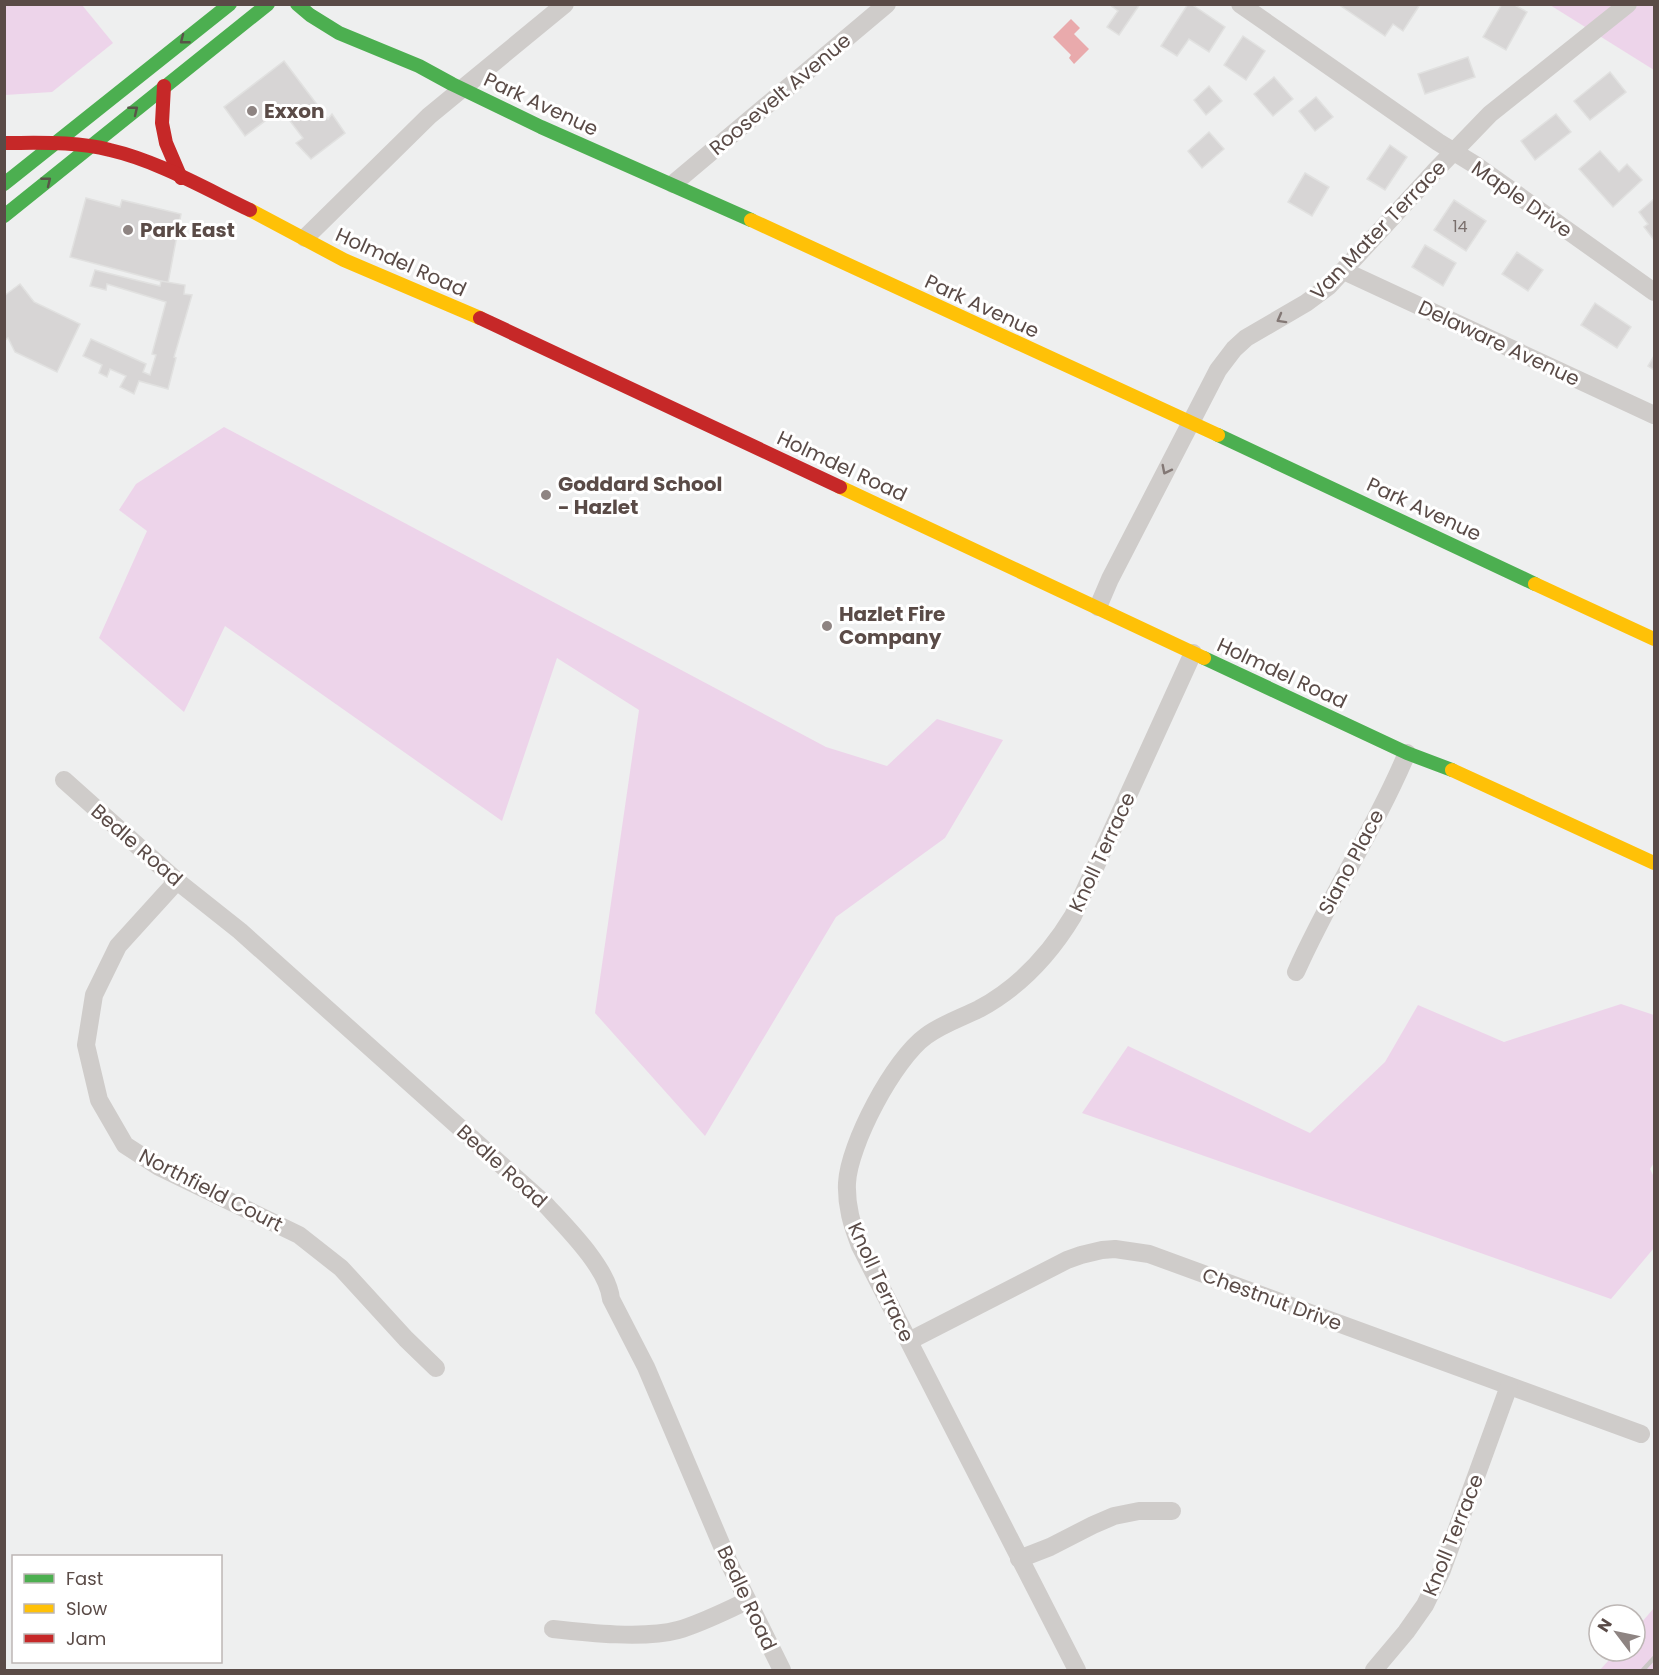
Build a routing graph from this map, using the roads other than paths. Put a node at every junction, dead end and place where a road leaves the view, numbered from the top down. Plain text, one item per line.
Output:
1 (230, 4) edge
2 (268, 4) edge
3 (297, 4) edge
4 (565, 4) edge
5 (887, 4) edge
6 (1240, 4) edge
7 (1628, 4) edge
8 (164, 86) junction
9 (463, 90) junction
10 (4, 143) edge
11 (54, 143) junction
12 (88, 147) junction
13 (1454, 151) junction
14 (181, 178) junction
15 (4, 184) edge
16 (673, 184) junction
17 (4, 216) edge
18 (305, 238) junction
19 (1344, 271) junction
20 (1654, 292) edge
21 (1654, 415) edge
22 (1190, 424) junction
23 (1098, 607) junction
24 (1654, 639) edge
25 (1193, 652) junction
26 (1407, 753) junction
27 (64, 780) dead end
28 (1654, 863) edge
29 (177, 881) junction
30 (1296, 972) dead end
31 (909, 1341) junction
32 (436, 1368) dead end
33 (1509, 1386) junction
34 (1641, 1434) dead end
35 (1172, 1511) dead end
36 (1019, 1559) junction
37 (747, 1601) junction
38 (553, 1629) dead end
39 (782, 1671) edge
40 (1077, 1671) edge
41 (1374, 1671) edge

1 -> 11 main road
2 - 8 main road
3 - 9 main road, Park Avenue
4 - 9 street
5 - 16 street, Roosevelt Avenue
6 - 13 street, Maple Drive
7 - 13 street, Van Mater Terrace
12 -> 8 main road
8 - 14 main road
9 - 16 main road, Park Avenue
9 - 18 street
10 - 11 main road, Holmdel Road
11 - 12 main road, Holmdel Road
11 - 15 main road
12 - 14 main road, Holmdel Road
17 -> 12 main road
13 - 19 street, Van Mater Terrace
13 - 20 street, Maple Drive
14 - 18 main road, Holmdel Road
16 - 22 main road, Park Avenue
18 - 23 main road, Holmdel Road
19 - 21 street, Delaware Avenue
19 -> 22 street, Van Mater Terrace
22 -> 23 street, Van Mater Terrace
22 - 24 main road, Park Avenue
23 - 25 main road, Holmdel Road
25 - 26 main road, Holmdel Road
25 - 31 street, Knoll Terrace
26 - 28 main road, Holmdel Road
26 - 30 street, Siano Place
27 - 29 street, Bedle Road
29 - 32 street, Northfield Court
29 - 37 street, Bedle Road
31 - 33 street, Chestnut Drive
31 - 36 street, Knoll Terrace
33 - 34 street, Chestnut Drive
33 - 41 street, Knoll Terrace
35 - 36 street
36 - 40 street, Knoll Terrace
37 - 38 street
37 - 39 street, Bedle Road

